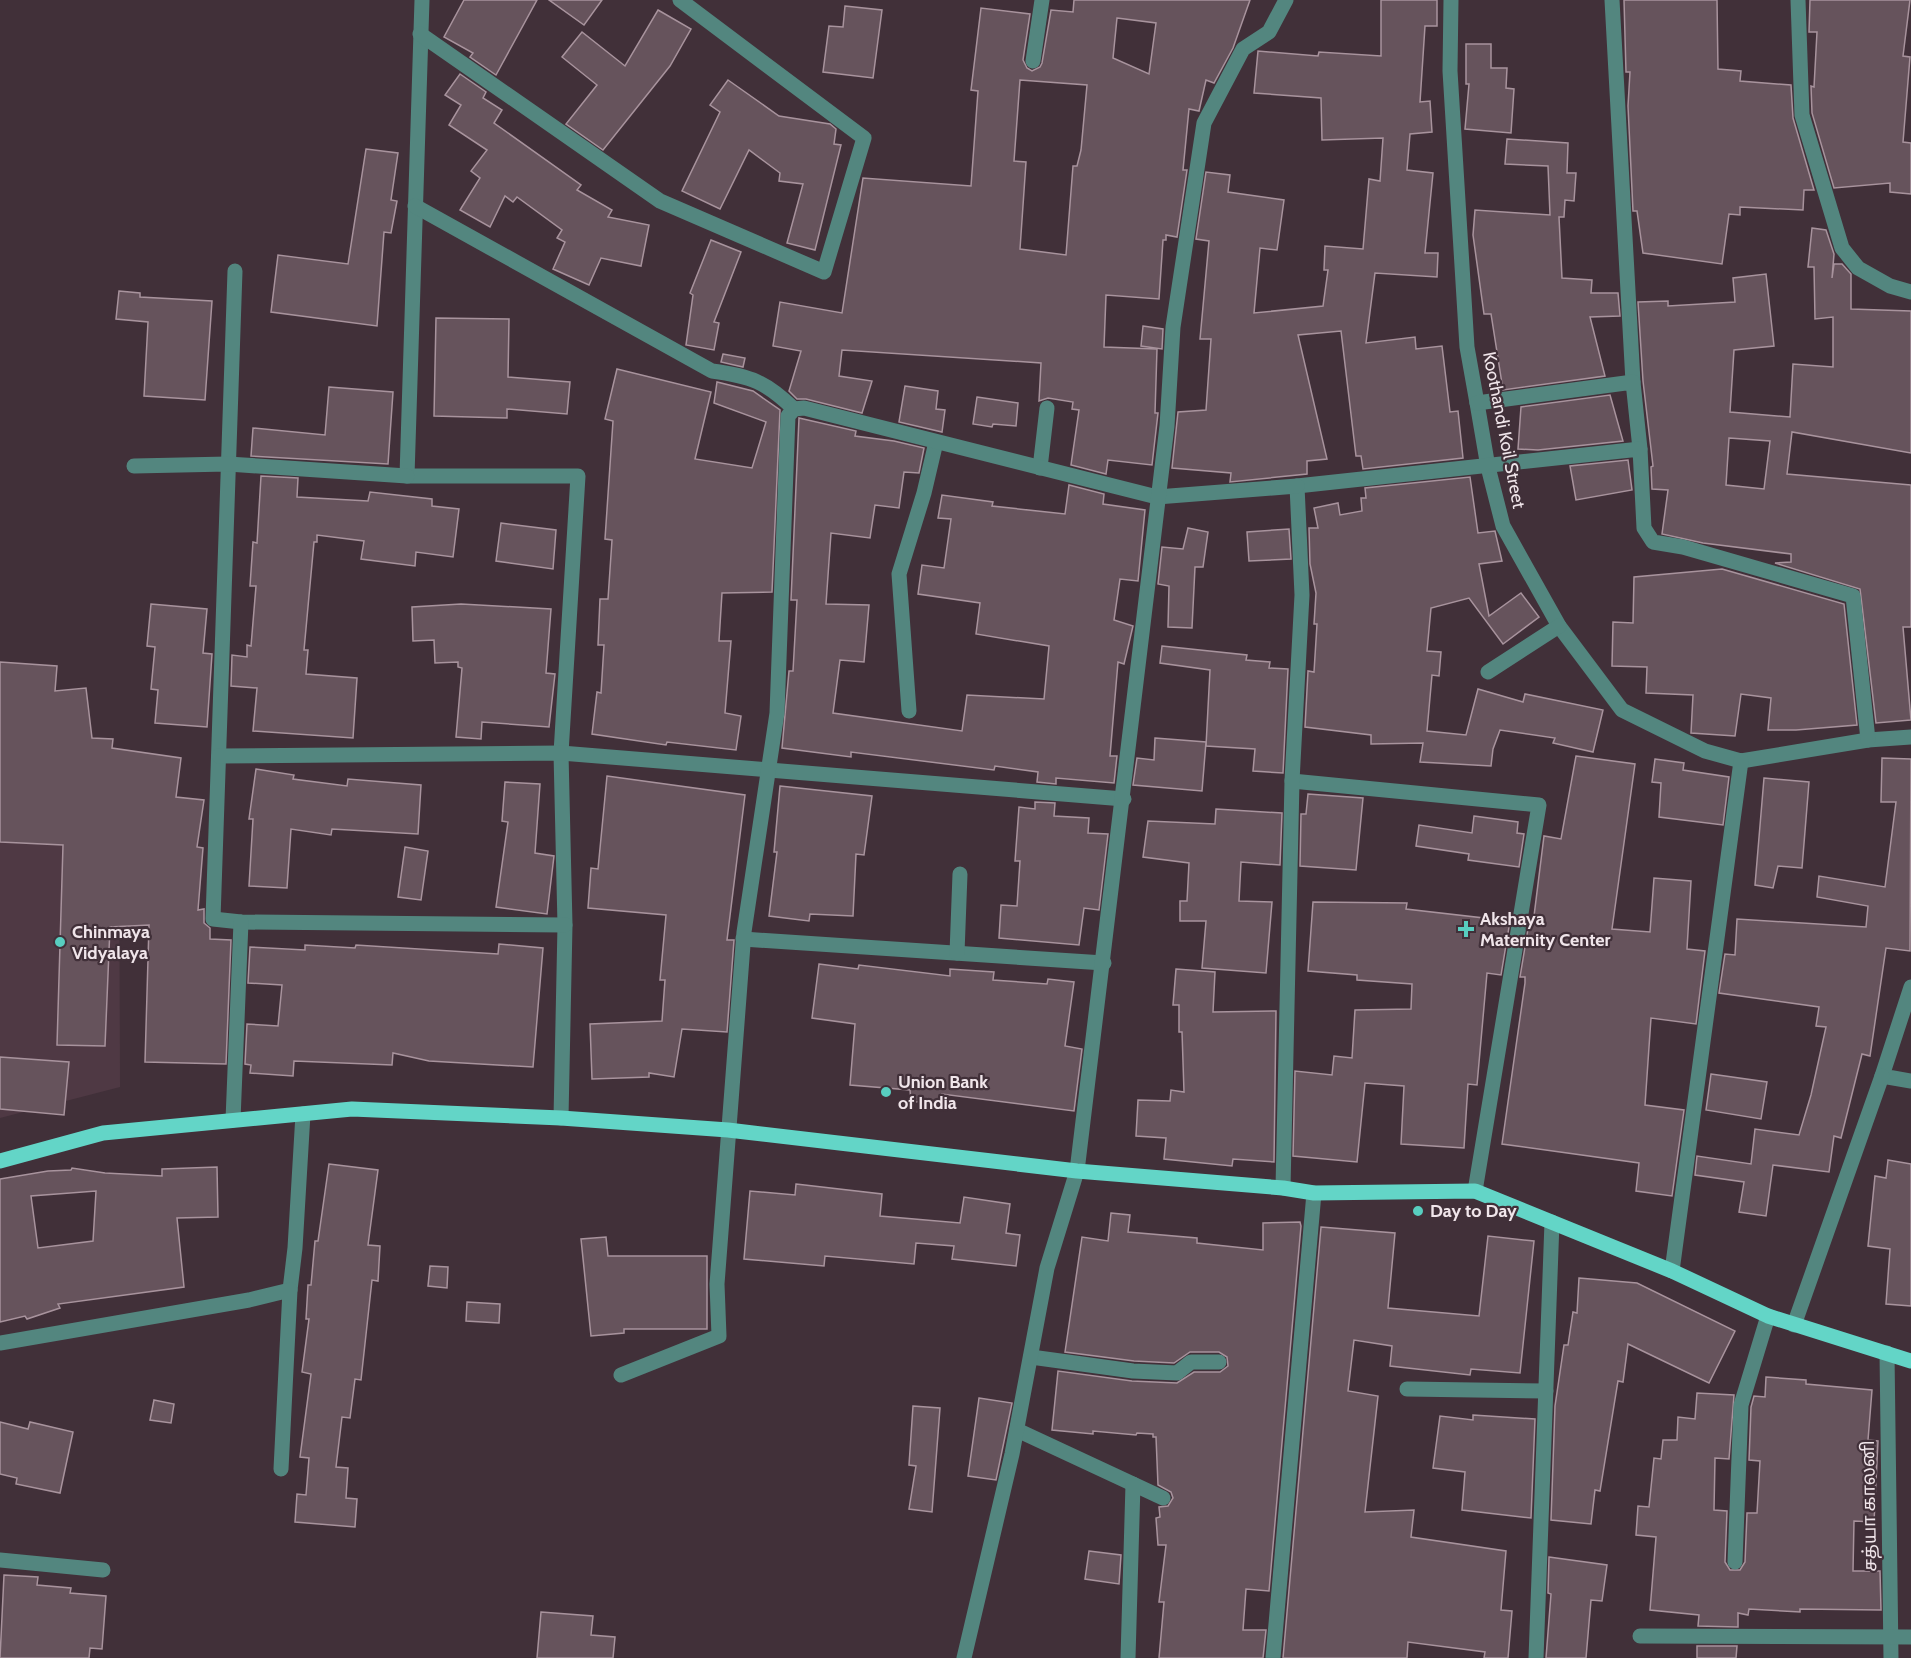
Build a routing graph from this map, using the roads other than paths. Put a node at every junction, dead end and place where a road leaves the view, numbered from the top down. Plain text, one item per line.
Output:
1 (422, 0) edge
2 (680, 0) edge
3 (1042, 0) edge
4 (1286, 0) edge
5 (1451, 0) edge
6 (1612, 0) edge
7 (1798, 0) edge
8 (420, 34) junction
9 (1033, 61) dead end
10 (415, 206) junction
11 (235, 272) dead end
12 (1911, 292) edge
13 (1633, 382) junction
14 (1477, 403) junction
15 (1047, 408) dead end
16 (795, 409) junction
17 (936, 442) junction
18 (1640, 449) junction
19 (228, 464) junction
20 (134, 466) dead end
21 (1488, 467) junction
22 (1040, 468) junction
23 (407, 476) junction
24 (1297, 486) junction
25 (1157, 497) junction
26 (1559, 626) junction
27 (1488, 672) dead end
28 (909, 711) dead end
29 (1911, 737) edge
30 (1868, 740) junction
31 (561, 753) junction
32 (219, 756) junction
33 (1741, 761) junction
34 (768, 770) junction
35 (1292, 781) junction
36 (1124, 799) junction
37 (960, 874) dead end
38 (242, 922) junction
39 (566, 925) junction
40 (743, 939) junction
41 (957, 953) junction
42 (1104, 963) junction
43 (1911, 987) edge
44 (1882, 1076) junction
45 (1911, 1081) edge
46 (303, 1114) junction
47 (561, 1118) junction
48 (233, 1120) junction
49 (728, 1130) junction
50 (0, 1161) edge
51 (1077, 1171) junction
52 (1283, 1188) junction
53 (1475, 1191) junction
54 (1314, 1193) junction
55 (1552, 1222) junction
56 (1672, 1271) junction
57 (290, 1290) junction
58 (1768, 1316) junction
59 (1794, 1325) junction
60 (0, 1343) edge
61 (1887, 1353) junction
62 (1030, 1357) junction
63 (1911, 1361) edge
64 (1219, 1362) dead end
65 (621, 1375) dead end
66 (1407, 1389) dead end
67 (1546, 1391) junction
68 (1017, 1430) junction
69 (282, 1469) dead end
70 (1133, 1484) junction
71 (1163, 1498) dead end
72 (0, 1560) edge
73 (1736, 1562) dead end
74 (103, 1570) dead end
75 (1640, 1636) dead end
76 (1891, 1637) junction
77 (1911, 1637) edge
78 (964, 1658) edge
79 (1128, 1658) edge
80 (1273, 1658) edge
81 (1536, 1658) edge
82 (1891, 1658) edge

1 - 8 street
2 - 8 street
3 - 9 street
4 - 25 street
5 - 14 street, Koothandi Koil Street
6 - 13 street
7 - 12 street
8 - 10 street
10 - 16 street
10 - 23 street
11 - 19 street
13 - 14 street
13 - 18 street
14 - 21 street, Koothandi Koil Street
15 - 22 street
16 - 17 street
16 - 34 street
17 - 22 street
17 - 28 street
18 - 21 street
18 - 30 street
19 - 20 street
19 - 23 street
19 - 32 street
21 - 24 street
21 - 26 street, Koothandi Koil Street
22 - 25 street
23 - 31 street
24 - 25 street
24 - 35 street
25 - 36 street
26 - 27 street
26 - 33 street, Koothandi Koil Street
29 - 30 street, Koothandi Koil Street
30 - 33 street, Koothandi Koil Street
31 - 32 street
31 - 34 street
31 - 39 street
32 - 38 street
33 - 56 street
34 - 36 street
34 - 40 street
35 - 52 street
35 - 53 street
36 - 42 street
37 - 41 street
38 - 39 street
38 - 48 street
39 - 47 street
40 - 41 street
40 - 49 street
41 - 42 street
42 - 51 street
43 - 44 street
44 - 45 street
44 - 59 street
46 - 47 main road
46 - 48 main road
46 - 57 street
47 - 49 main road
48 - 50 main road
49 - 51 main road
49 - 65 street
51 - 52 main road
51 - 62 street
52 - 54 main road
53 - 54 main road
53 - 55 main road
54 - 80 street
55 - 56 main road
55 - 67 street
56 - 58 main road
57 - 60 street
57 - 69 street
58 - 59 main road
58 - 73 street
59 - 61 main road
61 - 63 main road
61 - 76 street, சத்யா காலனி
62 - 64 street
62 - 68 street
66 - 67 street
67 - 81 street
68 - 70 street
68 - 78 street
70 - 71 street
70 - 79 street
72 - 74 street
75 - 76 street
76 - 77 street
76 - 82 street, சத்யா காலனி

